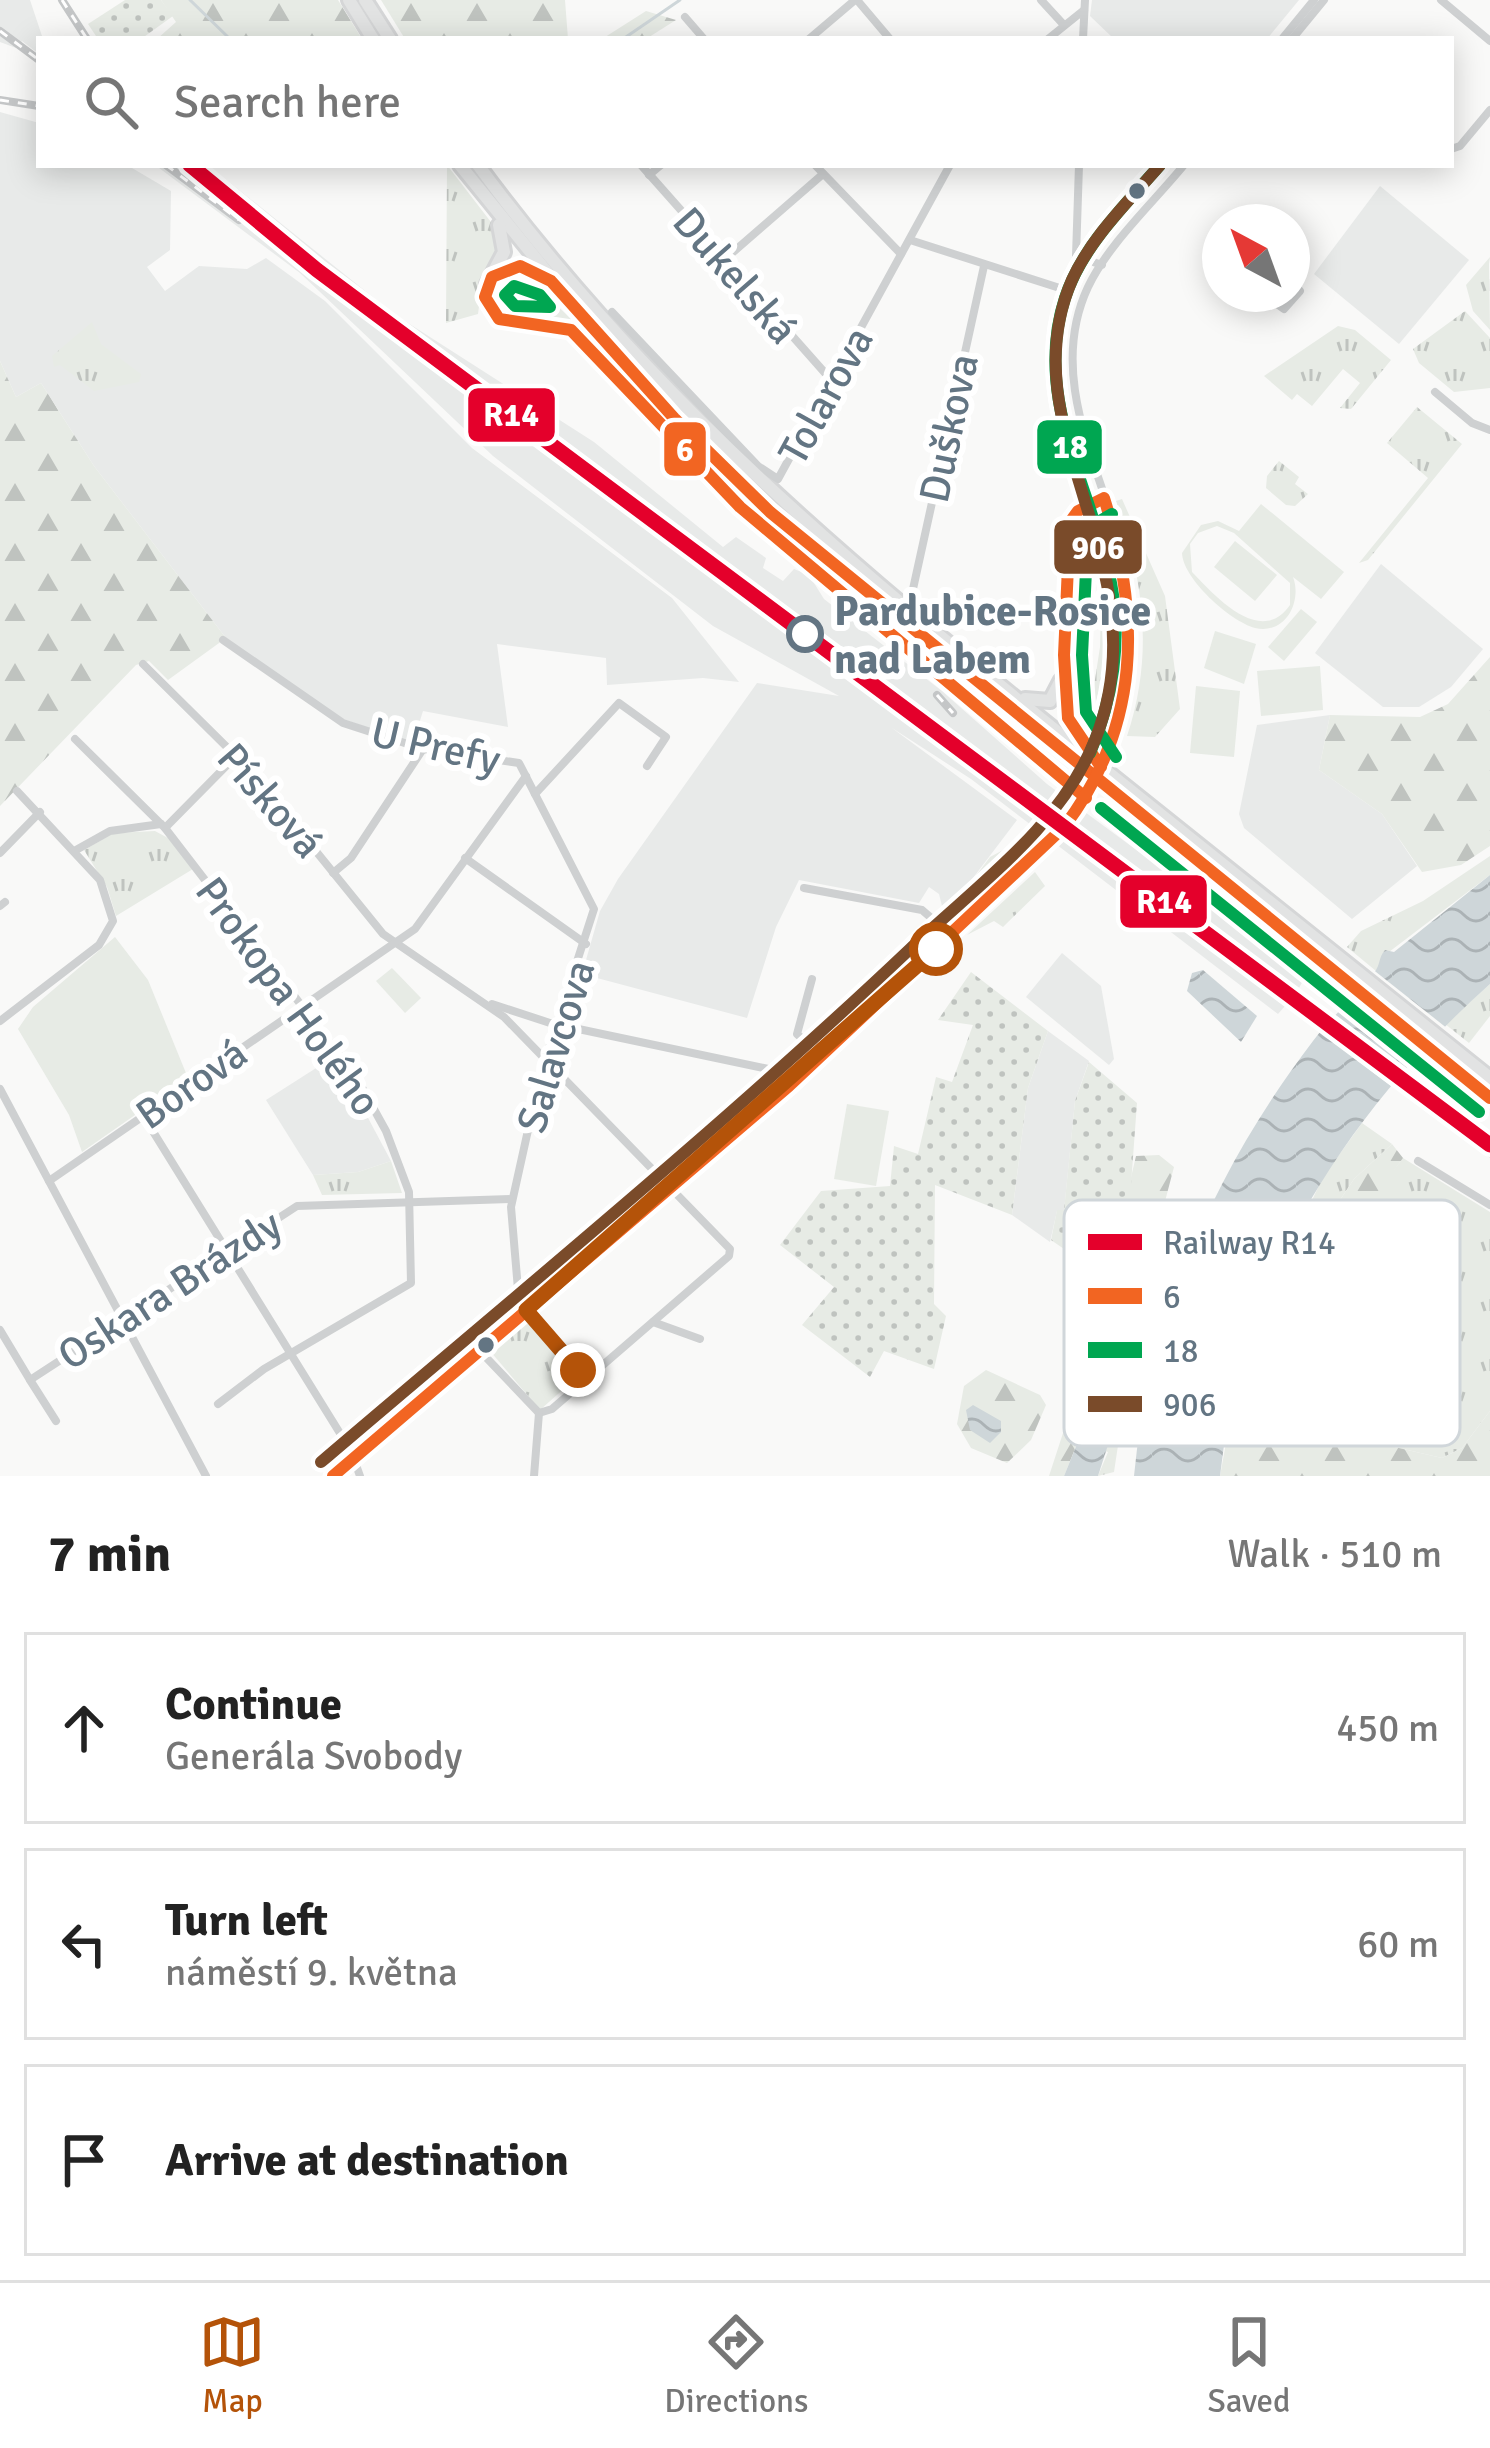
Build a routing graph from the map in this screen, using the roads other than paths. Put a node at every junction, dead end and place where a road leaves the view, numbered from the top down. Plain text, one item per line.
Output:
1 (349, 0) edge
2 (365, 0) edge
3 (856, 0) edge
4 (1041, 0) edge
5 (1314, 0) edge
6 (1324, 0) edge
7 (1441, 0) edge
8 (1085, 5) edge
9 (685, 17) dead end
10 (1063, 24) junction
11 (371, 36) edge
12 (388, 36) edge
13 (701, 36) edge
14 (813, 36) edge
15 (887, 36) edge
16 (1051, 36) edge
17 (1083, 36) edge
18 (1284, 36) edge
19 (1294, 36) edge
20 (1490, 41) edge
21 (1490, 110) edge
22 (1454, 148) edge
23 (462, 168) edge
24 (480, 168) edge
25 (644, 168) edge
26 (658, 168) edge
27 (818, 168) edge
28 (948, 168) edge
29 (1079, 168) edge
30 (1182, 168) edge
31 (823, 174) junction
32 (650, 175) junction
33 (494, 209) junction
34 (910, 240) junction
35 (901, 255) junction
36 (1076, 256) junction
37 (724, 260) junction
38 (1102, 265) junction
39 (984, 266) junction
40 (551, 281) junction
41 (487, 284) junction
42 (612, 312) dead end
43 (833, 382) junction
44 (1435, 392) dead end
45 (1490, 430) edge
46 (1104, 498) junction
47 (913, 589) dead end
48 (223, 640) dead end
49 (1064, 655) junction
50 (142, 664) dead end
51 (1001, 687) junction
52 (75, 739) dead end
53 (423, 749) junction
54 (237, 755) junction
55 (1099, 765) junction
56 (647, 766) dead end
57 (526, 776) junction
58 (17, 791) dead end
59 (535, 794) junction
60 (1086, 798) junction
61 (40, 812) junction
62 (163, 826) junction
63 (76, 850) junction
64 (0, 853) edge
65 (465, 858) junction
66 (333, 873) junction
67 (805, 889) dead end
68 (951, 935) junction
69 (393, 942) junction
70 (586, 944) junction
71 (1324, 955) junction
72 (812, 979) dead end
73 (480, 1000) junction
74 (304, 1004) junction
75 (0, 1021) edge
76 (558, 1024) junction
77 (820, 1055) junction
78 (546, 1057) junction
79 (1490, 1078) edge
80 (791, 1082) junction
81 (0, 1089) edge
82 (1490, 1098) edge
83 (144, 1117) junction
84 (1418, 1161) dead end
85 (49, 1180) junction
86 (671, 1185) junction
87 (512, 1199) junction
88 (410, 1200) junction
89 (1490, 1205) edge
90 (226, 1249) junction
91 (526, 1310) junction
92 (121, 1316) junction
93 (653, 1322) junction
94 (0, 1330) edge
95 (700, 1339) dead end
96 (479, 1349) junction
97 (291, 1354) junction
98 (30, 1379) junction
99 (586, 1380) junction
100 (218, 1404) dead end
101 (539, 1413) junction
102 (56, 1420) dead end
103 (354, 1457) junction
104 (206, 1476) edge
105 (332, 1476) edge
106 (360, 1476) edge
107 (534, 1476) edge

1 - 11 main road
2 - 12 main road
3 - 14 street
3 - 15 street
4 - 10 street
5 - 18 street
6 - 19 street
7 - 20 street
8 - 10 street
8 - 17 street
9 - 13 street
10 - 16 street
21 - 22 street
23 - 33 main road
24 - 51 main road
25 - 32 street, Dukelská
26 - 32 street
27 - 31 street
28 - 34 street, Tolarova
29 - 36 street
30 - 38 street
31 - 35 street
31 - 37 street
32 - 37 street, Dukelská
33 - 40 main road
33 - 41 main road
34 - 35 street, Tolarova
34 - 39 street
35 - 43 street, Tolarova
36 - 38 street
36 - 39 street
37 - 43 street, Dukelská
38 - 46 street
39 - 47 street, Duškova
40 - 41 main road
40 - 71 main road
41 - 60 street
42 - 43 street, Tolarova
44 - 45 street
46 - 49 street
46 - 60 street, bridge
48 - 53 street, U Prefy
49 - 51 main road
49 - 55 main road
50 - 54 street, Písková
51 - 55 main road
52 - 62 street, Prokopa Holého
53 - 57 street, U Prefy
53 - 66 street
54 - 62 street
54 - 66 street, Písková
55 - 71 main road
56 - 59 street
57 - 59 street, Salavcova
57 - 65 street, Borová
58 - 61 street
59 - 70 street, Salavcova
60 - 68 street
61 - 63 street
61 - 64 street
62 - 63 street
62 - 74 street, Prokopa Holého
63 - 75 street
65 - 69 street, Borová
65 - 70 street
66 - 69 street, Písková
67 - 68 street
68 - 77 street
69 - 73 street, Písková
69 - 74 street, Borová
70 - 76 street, Salavcova
71 - 79 main road
71 - 82 main road
72 - 77 street
73 - 76 street
73 - 78 street
74 - 83 street, Borová
74 - 88 street, Prokopa Holého
76 - 78 street, Salavcova
76 - 80 street
77 - 80 street
78 - 86 street
78 - 87 street, Salavcova
80 - 86 street
81 - 85 street
83 - 85 street, Borová
83 - 90 street
84 - 89 street
85 - 92 street
86 - 91 street
86 - 93 street
87 - 88 street, Oskara Brázdy
87 - 91 street, Salavcova
88 - 90 street, Oskara Brázdy
88 - 97 street, Prokopa Holého
90 - 92 street, Oskara Brázdy
90 - 97 street
91 - 96 street
91 - 99 street
92 - 98 street, Oskara Brázdy
92 - 104 street
93 - 95 street
93 - 99 street
94 - 98 street, Oskara Brázdy
96 - 101 street
96 - 103 street
97 - 100 street, Prokopa Holého
97 - 103 street
98 - 102 street
99 - 101 street
101 - 107 street
103 - 105 street
103 - 106 street

